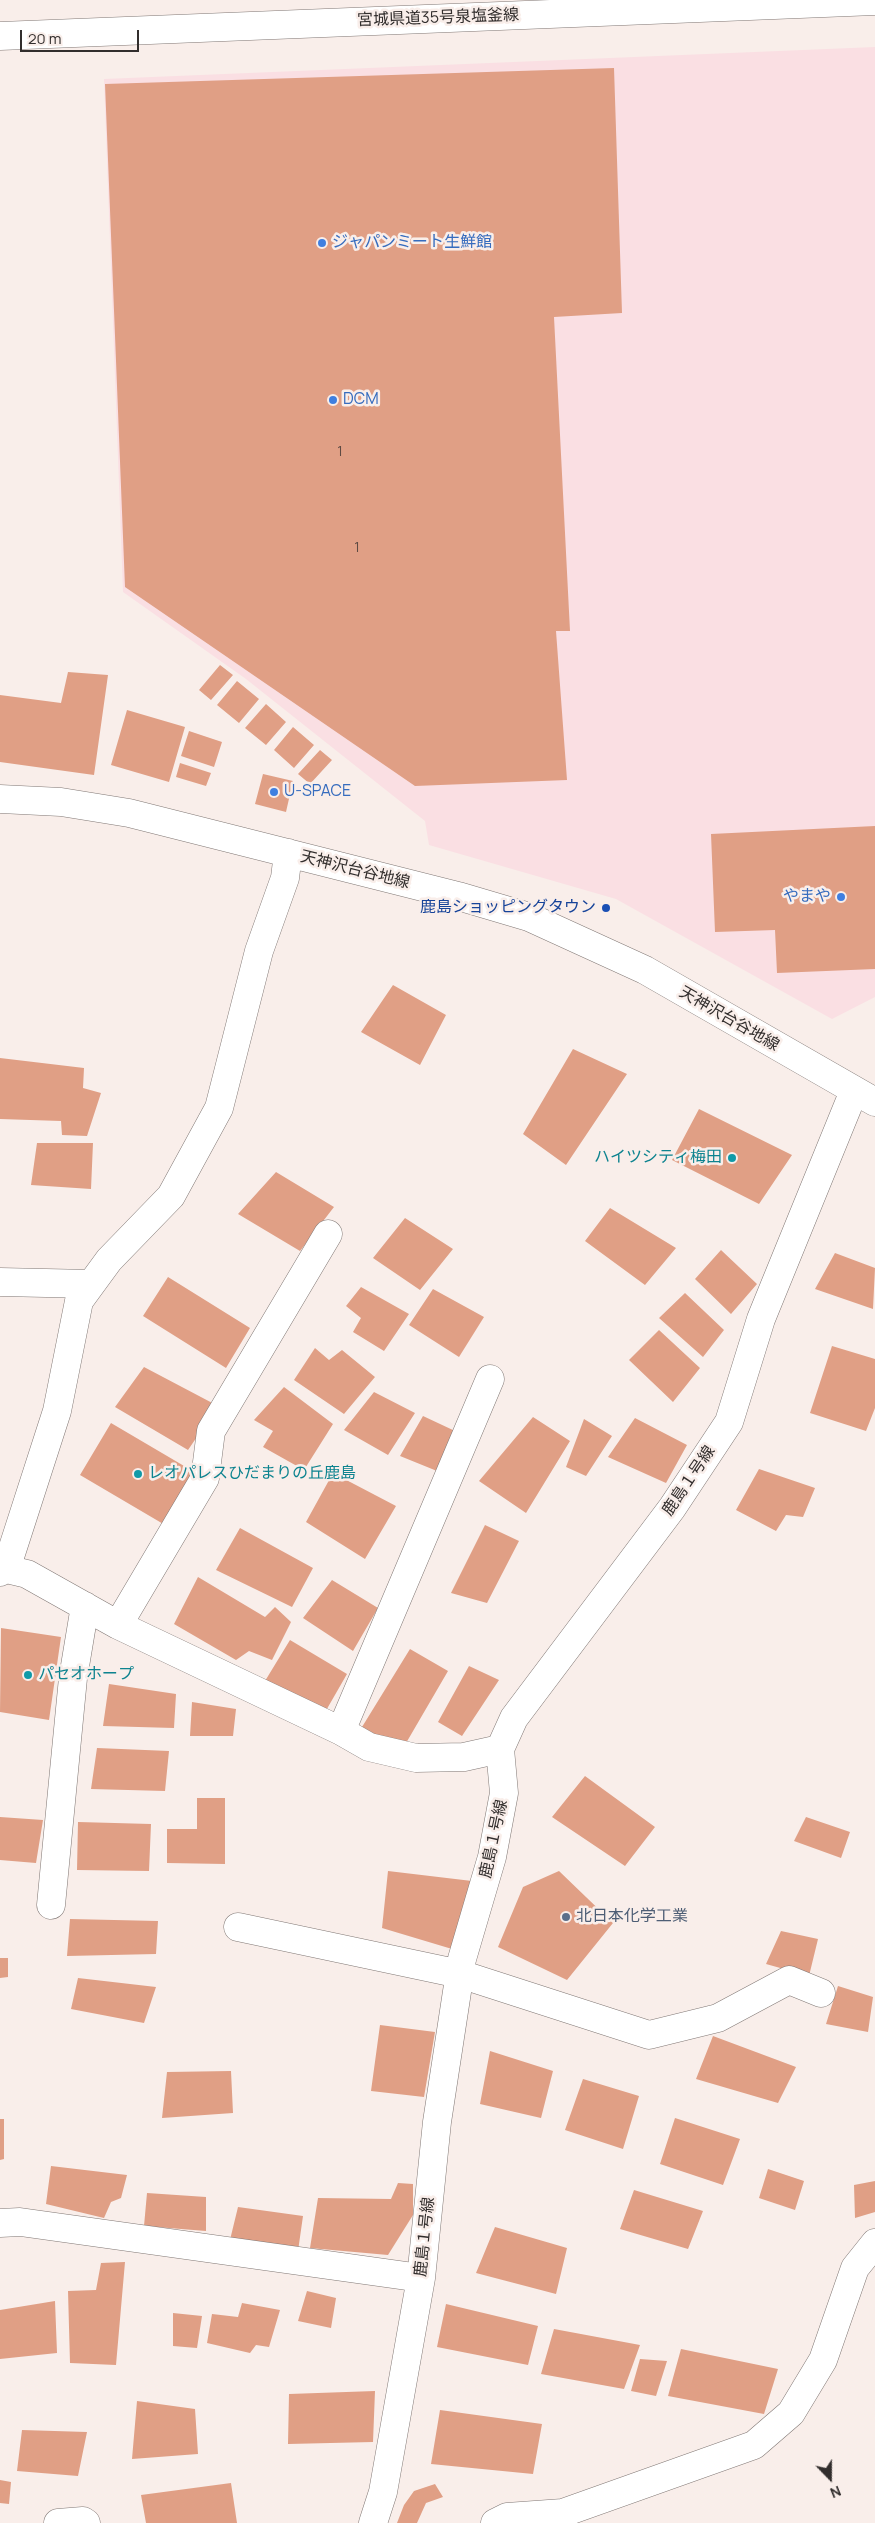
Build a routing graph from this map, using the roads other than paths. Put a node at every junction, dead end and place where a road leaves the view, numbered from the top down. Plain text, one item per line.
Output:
1 (875, 1) edge
2 (0, 36) edge
3 (0, 799) edge
4 (288, 853) junction
5 (865, 1096) edge
6 (328, 1234) dead end
7 (0, 1282) edge
8 (91, 1284) junction
9 (490, 1379) dead end
10 (3, 1571) edge
11 (85, 1606) junction
12 (118, 1625) junction
13 (341, 1731) junction
14 (500, 1749) junction
15 (51, 1905) dead end
16 (238, 1927) dead end
17 (460, 1974) junction
18 (821, 1993) dead end
19 (0, 2223) edge
20 (875, 2244) edge
21 (421, 2278) junction
22 (58, 2523) edge
23 (86, 2523) edge
24 (373, 2523) edge
25 (495, 2523) edge

1 - 2 street, 宮城県道35号泉塩釜線
3 - 4 street, 天神沢台谷地線
4 - 5 street, 天神沢台谷地線
4 - 8 street
5 - 14 street, 鹿島１号線
6 - 12 street
7 - 8 street
8 - 10 street
9 - 13 street
10 - 11 street
11 - 12 street
11 - 15 street
12 - 13 street
13 - 14 street
14 - 17 street, 鹿島１号線
16 - 17 street
17 - 18 street
17 - 21 street, 鹿島１号線
19 - 21 street
20 - 25 street
21 - 24 street, 鹿島１号線
22 - 23 street

